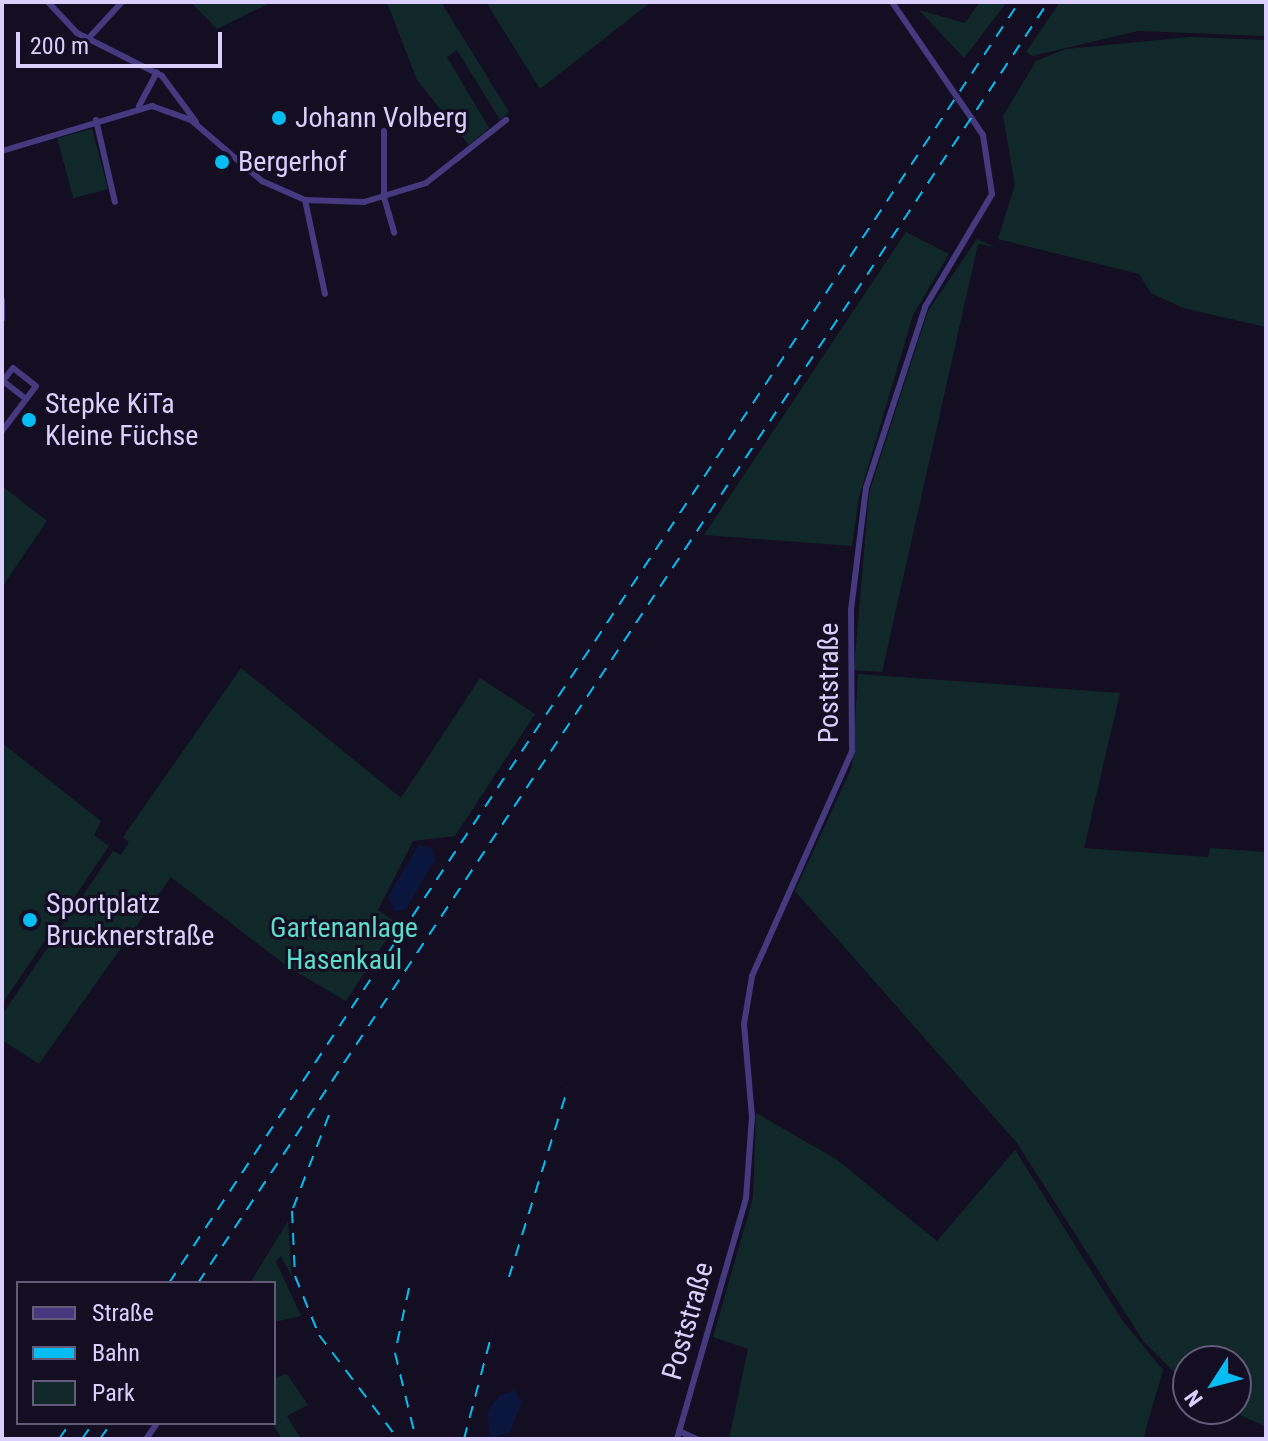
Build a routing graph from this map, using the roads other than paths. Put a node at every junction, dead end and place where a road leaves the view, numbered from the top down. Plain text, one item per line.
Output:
1 (48, 2) edge
2 (122, 2) edge
3 (892, 2) edge
4 (87, 40) junction
5 (157, 72) junction
6 (139, 106) junction
7 (96, 120) junction
8 (506, 120) dead end
9 (198, 125) junction
10 (384, 131) dead end
11 (2, 151) edge
12 (384, 197) junction
13 (305, 200) junction
14 (115, 202) dead end
15 (394, 233) dead end
16 (325, 294) dead end
17 (2, 300) edge
18 (2, 319) edge
19 (26, 399) junction
20 (2, 431) edge
21 (679, 1431) junction
22 (677, 1439) edge
23 (697, 1439) edge

1 - 4 street
2 - 4 street
3 - 21 street, Poststraße
4 - 5 street
5 - 6 street
5 - 9 street
6 - 7 street
6 - 9 street
7 - 11 street
7 - 14 street
8 - 12 street
9 - 13 street
10 - 12 street
12 - 13 street
12 - 15 street
13 - 16 street
17 - 18 street
19 - 19 street
19 - 20 street
21 - 22 street, Poststraße
21 - 23 street

